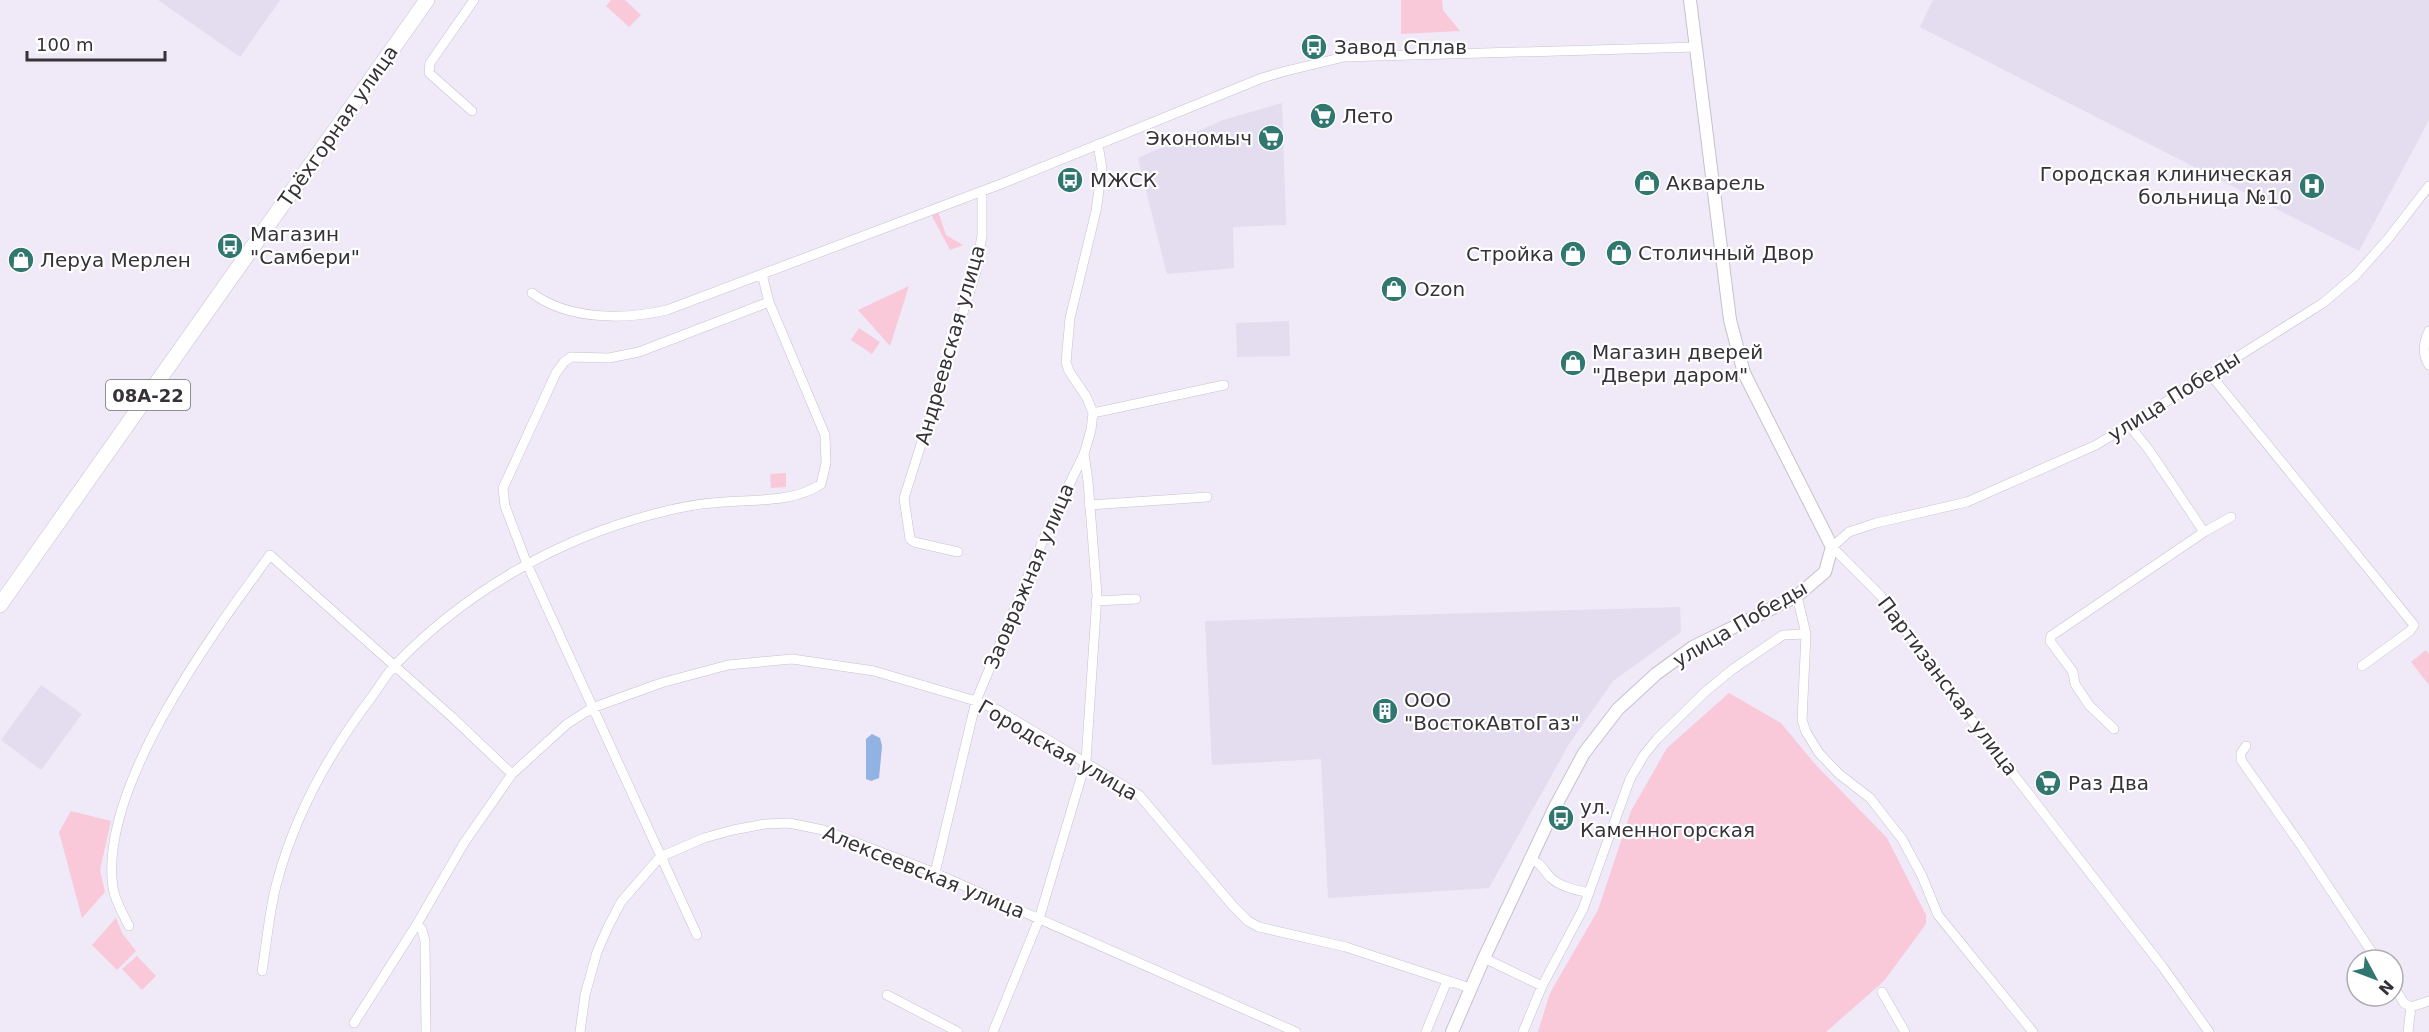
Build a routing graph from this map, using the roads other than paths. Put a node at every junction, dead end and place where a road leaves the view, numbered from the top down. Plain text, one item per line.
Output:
1 (427, 0) edge
2 (474, 0) edge
3 (1690, 0) edge
4 (1696, 47) junction
5 (472, 111) dead end
6 (1098, 144) junction
7 (2429, 186) edge
8 (982, 191) junction
9 (762, 274) junction
10 (532, 293) dead end
11 (769, 302) junction
12 (2429, 332) edge
13 (2429, 365) edge
14 (2210, 374) junction
15 (1224, 385) dead end
16 (1093, 413) junction
17 (2129, 426) junction
18 (1084, 454) junction
19 (1207, 497) dead end
20 (1089, 505) junction
21 (2231, 517) dead end
22 (2204, 532) junction
23 (1832, 547) junction
24 (958, 552) dead end
25 (526, 564) junction
26 (1797, 596) junction
27 (1136, 599) dead end
28 (0, 605) edge
29 (1096, 605) junction
30 (1806, 634) junction
31 (2362, 666) dead end
32 (394, 667) junction
33 (976, 701) junction
34 (592, 708) junction
35 (2114, 729) dead end
36 (2246, 746) dead end
37 (1086, 761) junction
38 (512, 774) junction
39 (660, 857) junction
40 (1529, 859) junction
41 (935, 873) junction
42 (1589, 893) junction
43 (1039, 919) junction
44 (417, 924) junction
45 (129, 926) dead end
46 (697, 935) dead end
47 (2369, 948) edge
48 (1484, 958) junction
49 (262, 971) dead end
50 (1447, 981) junction
51 (1542, 986) junction
52 (1470, 988) junction
53 (1882, 992) dead end
54 (887, 995) dead end
55 (2429, 1000) edge
56 (2405, 1003) edge
57 (2414, 1007) junction
58 (354, 1023) dead end
59 (2206, 1031) edge
60 (426, 1032) edge
61 (580, 1032) edge
62 (958, 1032) edge
63 (993, 1032) edge
64 (1296, 1032) edge
65 (1426, 1032) edge
66 (1452, 1032) edge
67 (1523, 1032) edge
68 (1905, 1032) edge
69 (2033, 1032) edge
70 (2409, 1032) edge

1 - 28 highway, Трёхгорная улица / 08А-22
2 - 5 street
3 - 4 street
4 - 6 street
4 - 23 street
6 - 8 street
6 - 16 street
7 - 14 street, улица Победы
8 - 9 street
8 - 24 street, Андреевская улица
9 - 10 street
9 - 11 street
11 - 25 street
11 - 25 street
12 - 13 street
14 - 17 street, улица Победы
14 - 31 street
15 - 16 street
16 - 18 street
17 - 22 street
17 - 23 street, улица Победы
18 - 20 street
18 - 33 street, Заовражная улица
19 - 20 street
20 - 29 street
21 - 22 street
22 - 35 street
23 - 26 street, улица Победы
23 - 59 street, Партизанская улица
25 - 32 street
25 - 34 street
26 - 30 street
26 - 40 street, улица Победы
27 - 29 street
29 - 37 street
30 - 42 street
30 - 69 street
32 - 38 street
32 - 45 street
32 - 49 street
33 - 34 street, Городская улица
33 - 37 street, Городская улица
33 - 41 street, Заовражная улица
34 - 38 street, Городская улица
34 - 39 street
36 - 47 street
37 - 43 street
37 - 50 street, Городская улица
38 - 44 street, Городская улица
39 - 41 street, Алексеевская улица
39 - 46 street
39 - 61 street, Алексеевская улица
40 - 42 street
40 - 48 street, улица Победы
41 - 43 street, Алексеевская улица
42 - 51 street
43 - 63 street
43 - 64 street, Алексеевская улица
44 - 58 street, Городская улица
44 - 60 street
48 - 51 street
48 - 52 street, улица Победы
50 - 52 street, Городская улица
50 - 65 street
51 - 67 street
52 - 66 street, улица Победы
53 - 68 street
54 - 62 street
55 - 57 street
56 - 57 street
57 - 70 street

